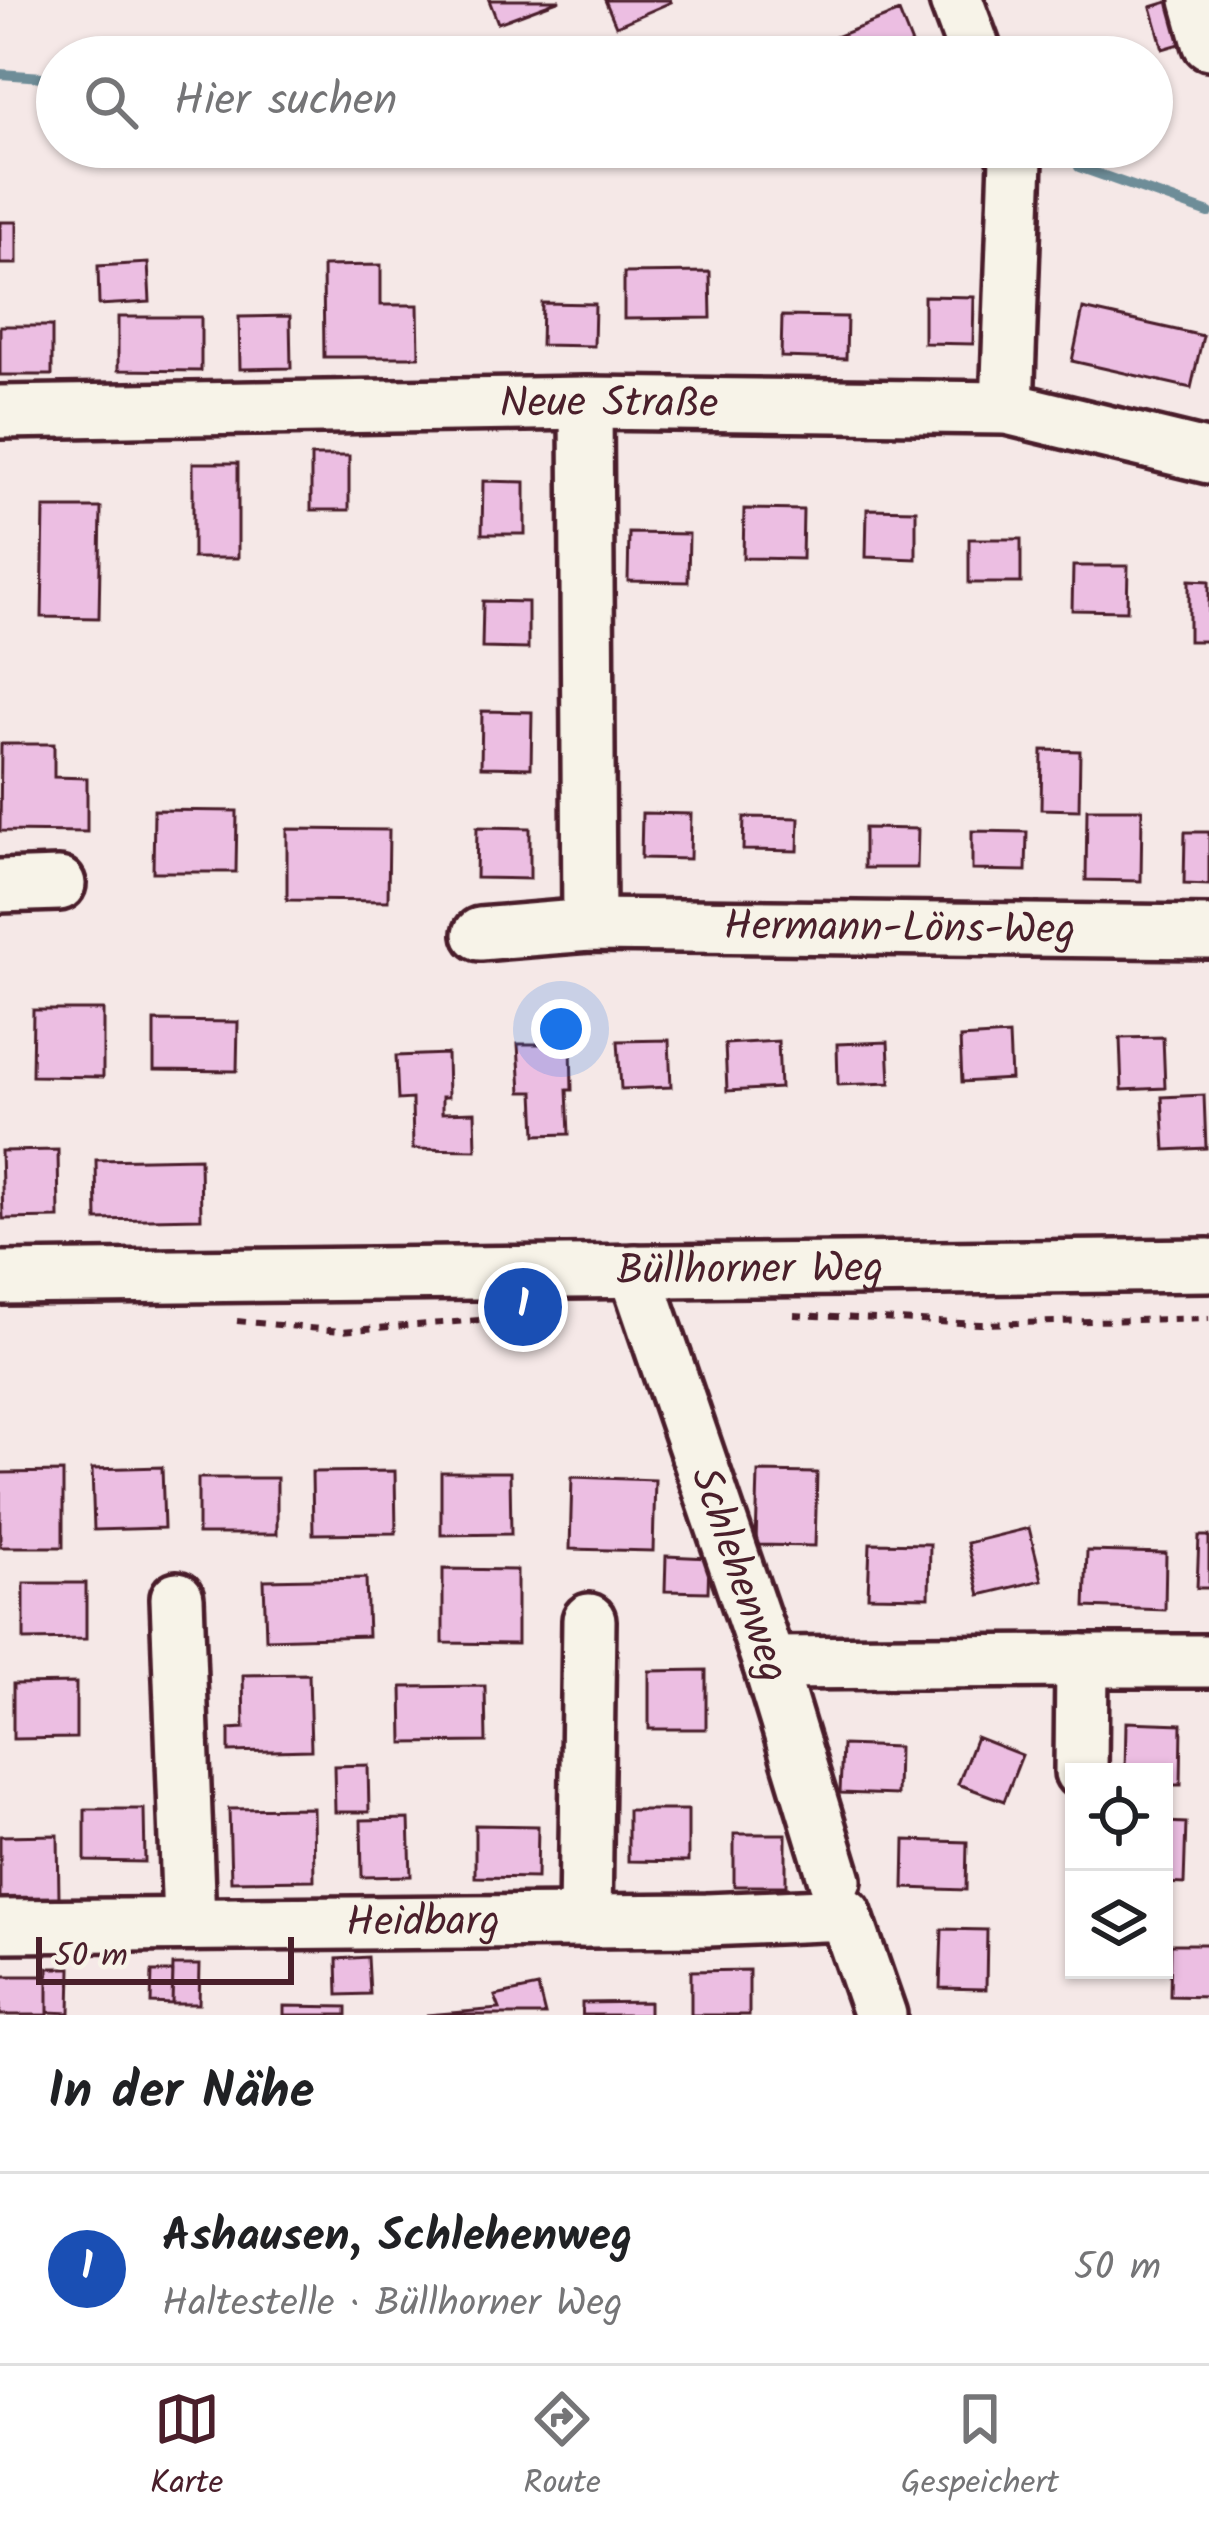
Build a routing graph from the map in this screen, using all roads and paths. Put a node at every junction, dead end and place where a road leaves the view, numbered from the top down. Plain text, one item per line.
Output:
1 (1198, 0) edge
2 (969, 3) edge
3 (974, 36) edge
4 (1207, 61) edge
5 (1016, 168) edge
6 (586, 403) junction
7 (1007, 408) junction
8 (0, 412) edge
9 (1209, 458) edge
10 (58, 884) dead end
11 (0, 886) edge
12 (589, 925) junction
13 (1209, 932) edge
14 (481, 934) dead end
15 (1209, 1265) edge
16 (635, 1271) junction
17 (0, 1278) edge
18 (789, 1315) dead end
19 (517, 1318) dead end
20 (1209, 1318) edge
21 (235, 1321) dead end
22 (177, 1598) dead end
23 (589, 1620) dead end
24 (1082, 1661) junction
25 (1209, 1661) edge
26 (769, 1663) junction
27 (1081, 1763) edge
28 (835, 1880) dead end
29 (585, 1921) junction
30 (189, 1922) junction
31 (0, 1926) edge
32 (880, 2015) edge

1 - 4 street
2 - 3 street
5 - 7 street
6 - 7 street, Neue Straße
6 - 8 street, Neue Straße
6 - 12 street
7 - 9 street, Neue Straße
10 - 11 street
12 - 13 street, Hermann-Löns-Weg
12 - 14 street, Hermann-Löns-Weg
15 - 16 street, Büllhorner Weg
16 - 17 street, Büllhorner Weg
16 - 26 street, Schlehenweg
18 - 20 path
19 - 21 path
22 - 30 street
23 - 29 street
24 - 25 street
24 - 26 street
24 - 27 street
26 - 28 street, Schlehenweg
29 - 30 street, Heidbarg
29 - 32 street, Heidbarg
30 - 31 street, Heidbarg

